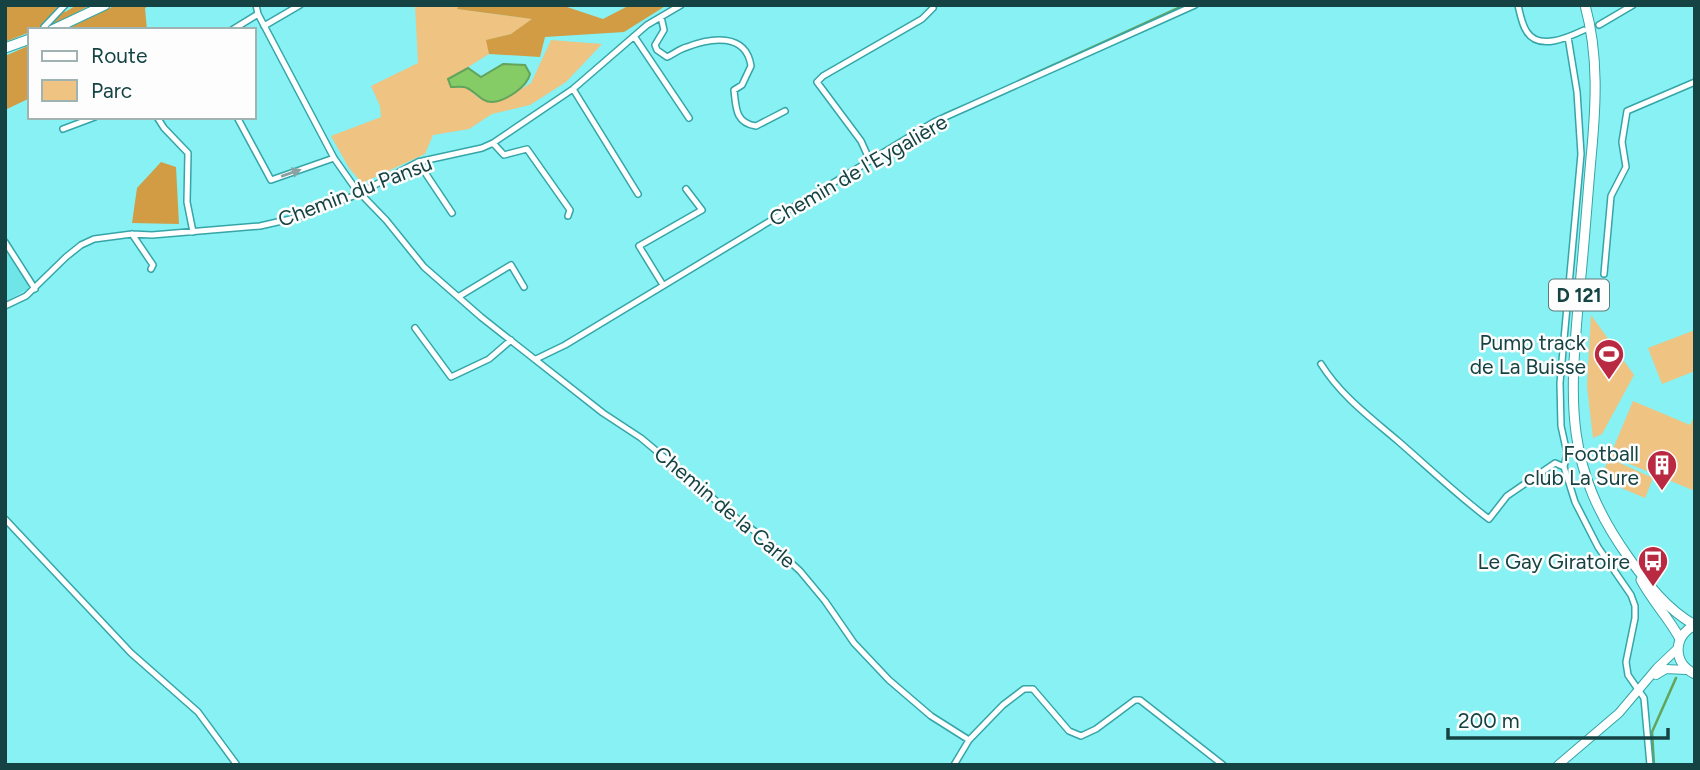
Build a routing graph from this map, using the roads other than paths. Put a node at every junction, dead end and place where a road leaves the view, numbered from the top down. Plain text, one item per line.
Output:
1 (65, 5) edge
2 (105, 5) edge
3 (256, 5) edge
4 (300, 5) edge
5 (681, 5) edge
6 (1195, 5) edge
7 (1518, 5) edge
8 (1585, 5) edge
9 (1633, 5) edge
10 (933, 8) dead end
11 (258, 14) junction
12 (661, 17) junction
13 (1600, 25) dead end
14 (264, 26) junction
15 (44, 28) edge
16 (56, 28) edge
17 (235, 28) edge
18 (1584, 30) dead end
19 (634, 36) junction
20 (1568, 37) junction
21 (28, 39) edge
22 (5, 48) edge
23 (1695, 82) edge
24 (573, 89) junction
25 (785, 111) dead end
26 (689, 118) dead end
27 (90, 119) edge
28 (158, 119) edge
29 (238, 119) edge
30 (62, 129) dead end
31 (494, 143) junction
32 (334, 158) junction
33 (870, 161) junction
34 (418, 162) junction
35 (686, 189) dead end
36 (359, 193) junction
37 (638, 194) dead end
38 (452, 213) dead end
39 (568, 216) dead end
40 (193, 232) junction
41 (132, 234) junction
42 (5, 242) edge
43 (152, 269) dead end
44 (1604, 274) dead end
45 (663, 285) junction
46 (524, 287) dead end
47 (35, 289) junction
48 (458, 297) junction
49 (5, 306) edge
50 (415, 328) dead end
51 (511, 340) junction
52 (536, 359) junction
53 (1321, 364) dead end
54 (1564, 467) junction
55 (5, 519) edge
56 (1639, 571) junction
57 (1695, 625) edge
58 (1679, 639) junction
59 (1677, 649) junction
60 (1690, 672) edge
61 (1648, 681) junction
62 (1640, 690) junction
63 (969, 740) junction
64 (237, 765) edge
65 (954, 765) edge
66 (1223, 765) edge
67 (1558, 765) edge
68 (1650, 765) edge

1 - 15 street
2 - 16 main road
3 - 11 street, Chemin de la Carle
4 - 14 street
5 - 12 street, Chemin du Pansu
6 - 33 street, Chemin de l'Eygalière
7 - 20 street
8 - 56 main road, D 121
9 - 13 street
10 - 33 street
11 - 14 street, Chemin de la Carle
11 - 17 street
12 - 19 street, Chemin du Pansu
12 - 25 street
14 - 32 street, Chemin de la Carle
18 - 20 street
19 - 24 street, Chemin du Pansu
19 - 26 street
20 - 54 street
21 - 22 main road
23 - 44 street
24 - 31 street, Chemin du Pansu
24 - 37 street
27 - 30 street
28 - 40 street
29 -> 32 street
31 - 34 street, Chemin du Pansu
31 - 39 street
32 - 36 street, Chemin de la Carle
33 - 45 street, Chemin de l'Eygalière
34 - 36 street, Chemin du Pansu
34 - 38 street
35 - 45 street
36 - 40 street, Chemin du Pansu
36 - 48 street, Chemin de la Carle
40 - 41 street, Chemin du Pansu
41 - 43 street
41 - 47 street, Chemin du Pansu
42 - 47 street
45 - 52 street, Chemin de l'Eygalière
46 - 48 street
47 - 49 street, Chemin du Pansu
48 - 51 street, Chemin de la Carle
50 - 51 street
51 - 52 street, Chemin de la Carle
52 - 63 street, Chemin de la Carle
53 - 54 street
54 - 62 street
55 - 64 street
56 - 57 main road, D 121
56 - 58 main road, D 121
57 - 58 main road
58 - 59 main road
59 - 60 main road
59 - 61 street
60 - 61 street
61 - 62 street
62 - 67 street
62 - 68 street
63 - 65 street
63 - 66 street

